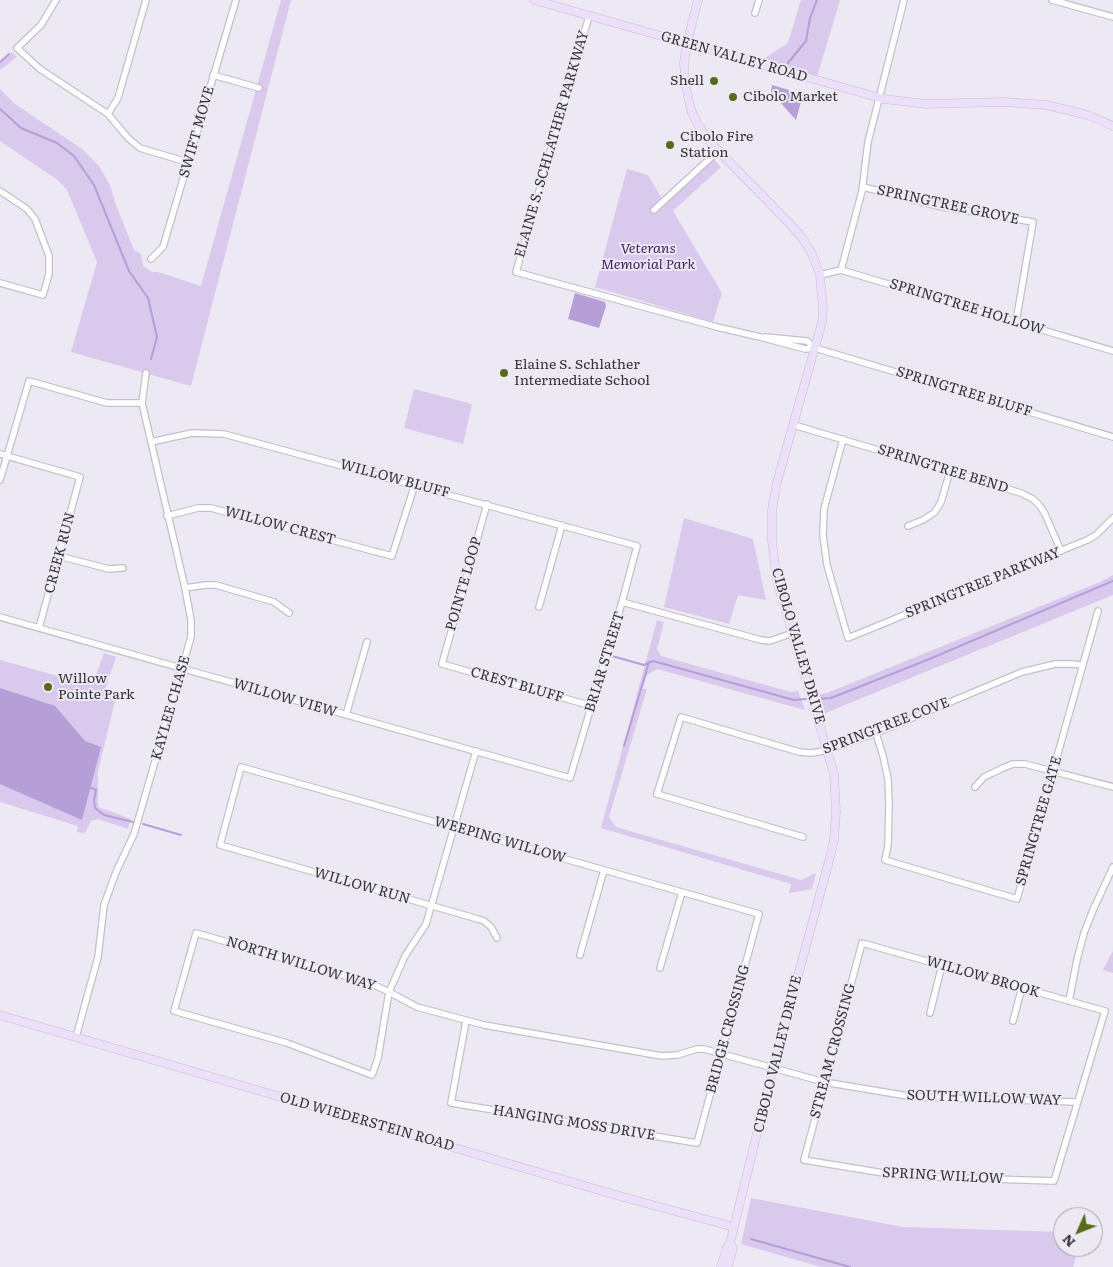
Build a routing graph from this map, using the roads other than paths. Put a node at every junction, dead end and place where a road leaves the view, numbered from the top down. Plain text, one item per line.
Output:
1 (56, 0) edge
2 (146, 0) edge
3 (236, 0) edge
4 (534, 0) edge
5 (698, 0) edge
6 (759, 0) edge
7 (904, 0) edge
8 (1052, 0) edge
9 (755, 12) dead end
10 (588, 16) junction
11 (1113, 17) edge
12 (687, 43) junction
13 (213, 75) junction
14 (259, 88) dead end
15 (880, 98) junction
16 (108, 114) junction
17 (1113, 126) edge
18 (718, 151) junction
19 (188, 162) junction
20 (863, 187) junction
21 (0, 191) edge
22 (654, 210) dead end
23 (151, 259) dead end
24 (841, 270) junction
25 (516, 272) joint
26 (820, 275) junction
27 (0, 282) edge
28 (1016, 322) junction
29 (815, 348) junction
30 (1113, 351) edge
31 (146, 373) dead end
32 (142, 403) junction
33 (794, 424) junction
34 (1113, 436) edge
35 (843, 439) junction
36 (151, 442) junction
37 (3, 455) edge
38 (950, 471) junction
39 (0, 480) edge
40 (415, 484) junction
41 (487, 504) junction
42 (167, 516) junction
43 (1113, 518) edge
44 (562, 525) junction
45 (908, 526) dead end
46 (637, 546) joint
47 (1061, 551) junction
48 (59, 556) junction
49 (123, 568) dead end
50 (185, 588) junction
51 (622, 602) junction
52 (539, 607) dead end
53 (1098, 611) dead end
54 (289, 613) dead end
55 (0, 617) edge
56 (39, 628) junction
57 (793, 633) junction
58 (367, 642) dead end
59 (442, 664) joint
60 (1083, 665) junction
61 (182, 668) junction
62 (592, 706) junction
63 (346, 715) junction
64 (876, 732) junction
65 (828, 750) junction
66 (476, 752) junction
67 (1054, 770) junction
68 (570, 778) joint
69 (976, 787) dead end
70 (1113, 787) edge
71 (455, 828) junction
72 (804, 837) dead end
73 (220, 844) joint
74 (1113, 867) edge
75 (604, 870) junction
76 (682, 892) junction
77 (433, 906) junction
78 (759, 914) joint
79 (497, 938) dead end
80 (862, 943) joint
81 (580, 955) dead end
82 (942, 965) junction
83 (660, 968) dead end
84 (1022, 987) junction
85 (389, 992) junction
86 (1069, 1001) junction
87 (930, 1013) dead end
88 (0, 1014) edge
89 (466, 1021) junction
90 (1013, 1021) dead end
91 (76, 1037) junction
92 (721, 1054) junction
93 (773, 1068) junction
94 (824, 1082) junction
95 (1077, 1102) junction
96 (697, 1143) joint
97 (804, 1160) joint
98 (734, 1227) junction
99 (730, 1243) junction
100 (721, 1267) edge
101 (728, 1267) edge

1 - 16 street
2 - 16 street
3 - 13 street, SWIFT MOVE
4 - 10 main road, GREEN VALLEY ROAD
5 - 12 main road, CIBOLO VALLEY DRIVE
6 - 9 street
7 - 15 street
8 - 11 street
10 - 12 main road, GREEN VALLEY ROAD
10 - 25 street, ELAINE S. SCHLATHER PARKWAY
12 - 15 main road, GREEN VALLEY ROAD
12 - 18 main road, CIBOLO VALLEY DRIVE
13 - 14 street
13 - 19 street, SWIFT MOVE
15 - 17 main road, GREEN VALLEY ROAD
15 - 20 street
16 - 19 street
18 - 22 street
18 - 26 main road, CIBOLO VALLEY DRIVE
19 - 23 street, SWIFT MOVE
20 - 24 street
20 - 28 street, SPRINGTREE GROVE
21 - 27 street
24 - 26 street, SPRINGTREE HOLLOW
24 - 28 street, SPRINGTREE HOLLOW
25 - 29 street, SPRINGTREE BLUFF
26 - 29 main road, CIBOLO VALLEY DRIVE
28 - 30 street, SPRINGTREE HOLLOW
29 - 33 main road, CIBOLO VALLEY DRIVE
29 - 34 street, SPRINGTREE BLUFF
31 - 32 street, KAYLEE CHASE
32 - 36 street, KAYLEE CHASE
32 - 37 street
33 - 35 street, SPRINGTREE BEND
33 - 57 main road, CIBOLO VALLEY DRIVE
35 - 38 street, SPRINGTREE BEND
35 - 47 street, SPRINGTREE PARKWAY
36 - 40 street, WILLOW BLUFF
36 - 42 street, KAYLEE CHASE
37 - 39 street
37 - 48 street, CREEK RUN
38 - 45 street
38 - 47 street, SPRINGTREE BEND
40 - 41 street, WILLOW BLUFF
40 - 42 street, WILLOW CREST
41 - 44 street, WILLOW BLUFF
41 - 59 street, POINTE LOOP
42 - 50 street, KAYLEE CHASE
43 - 47 street, SPRINGTREE PARKWAY
44 - 46 street, WILLOW BLUFF
44 - 52 street
46 - 51 street, BRIAR STREET
48 - 49 street
48 - 56 street, CREEK RUN
50 - 54 street
50 - 61 street, KAYLEE CHASE
51 - 57 street
51 - 62 street, BRIAR STREET
53 - 60 street, SPRINGTREE GATE
55 - 56 street, WILLOW VIEW
56 - 61 street, WILLOW VIEW
57 - 65 main road, CIBOLO VALLEY DRIVE
58 - 63 street
59 - 62 street, CREST BLUFF
60 - 64 street, SPRINGTREE COVE
60 - 67 street, SPRINGTREE GATE
61 - 63 street, WILLOW VIEW
61 - 91 street, KAYLEE CHASE
62 - 68 street, BRIAR STREET
63 - 66 street, WILLOW VIEW
64 - 65 street, SPRINGTREE COVE
64 - 67 street, SPRINGTREE GATE
65 - 72 street, SPRINGTREE COVE
65 - 93 main road, CIBOLO VALLEY DRIVE
66 - 68 street, WILLOW VIEW
66 - 71 street
67 - 69 street
67 - 70 street
71 - 73 street, WEEPING WILLOW
71 - 75 street, WEEPING WILLOW
71 - 77 street
73 - 77 street, WILLOW RUN
74 - 86 street
75 - 76 street, WEEPING WILLOW
75 - 81 street
76 - 78 street, WEEPING WILLOW
76 - 83 street
77 - 79 street, WILLOW RUN
77 - 85 street
78 - 92 street, BRIDGE CROSSING
80 - 82 street, WILLOW BROOK
80 - 94 street, STREAM CROSSING
82 - 84 street, WILLOW BROOK
82 - 87 street
84 - 86 street, WILLOW BROOK
84 - 90 street
85 - 85 street, NORTH WILLOW WAY
85 - 89 street, NORTH WILLOW WAY
86 - 95 street, WILLOW BROOK
88 - 91 main road, OLD WIEDERSTEIN ROAD
89 - 92 street, NORTH WILLOW WAY
89 - 96 street, HANGING MOSS DRIVE
91 - 98 main road, OLD WIEDERSTEIN ROAD
92 - 93 street, NORTH WILLOW WAY
92 - 96 street, BRIDGE CROSSING
93 - 94 street, SOUTH WILLOW WAY
93 - 98 main road, CIBOLO VALLEY DRIVE
94 - 95 street, SOUTH WILLOW WAY
94 - 97 street, STREAM CROSSING
95 - 97 street, SPRING WILLOW
98 - 99 main road, CIBOLO VALLEY DRIVE
99 - 100 main road, CIBOLO VALLEY DRIVE
99 - 101 main road, CIBOLO VALLEY DRIVE

